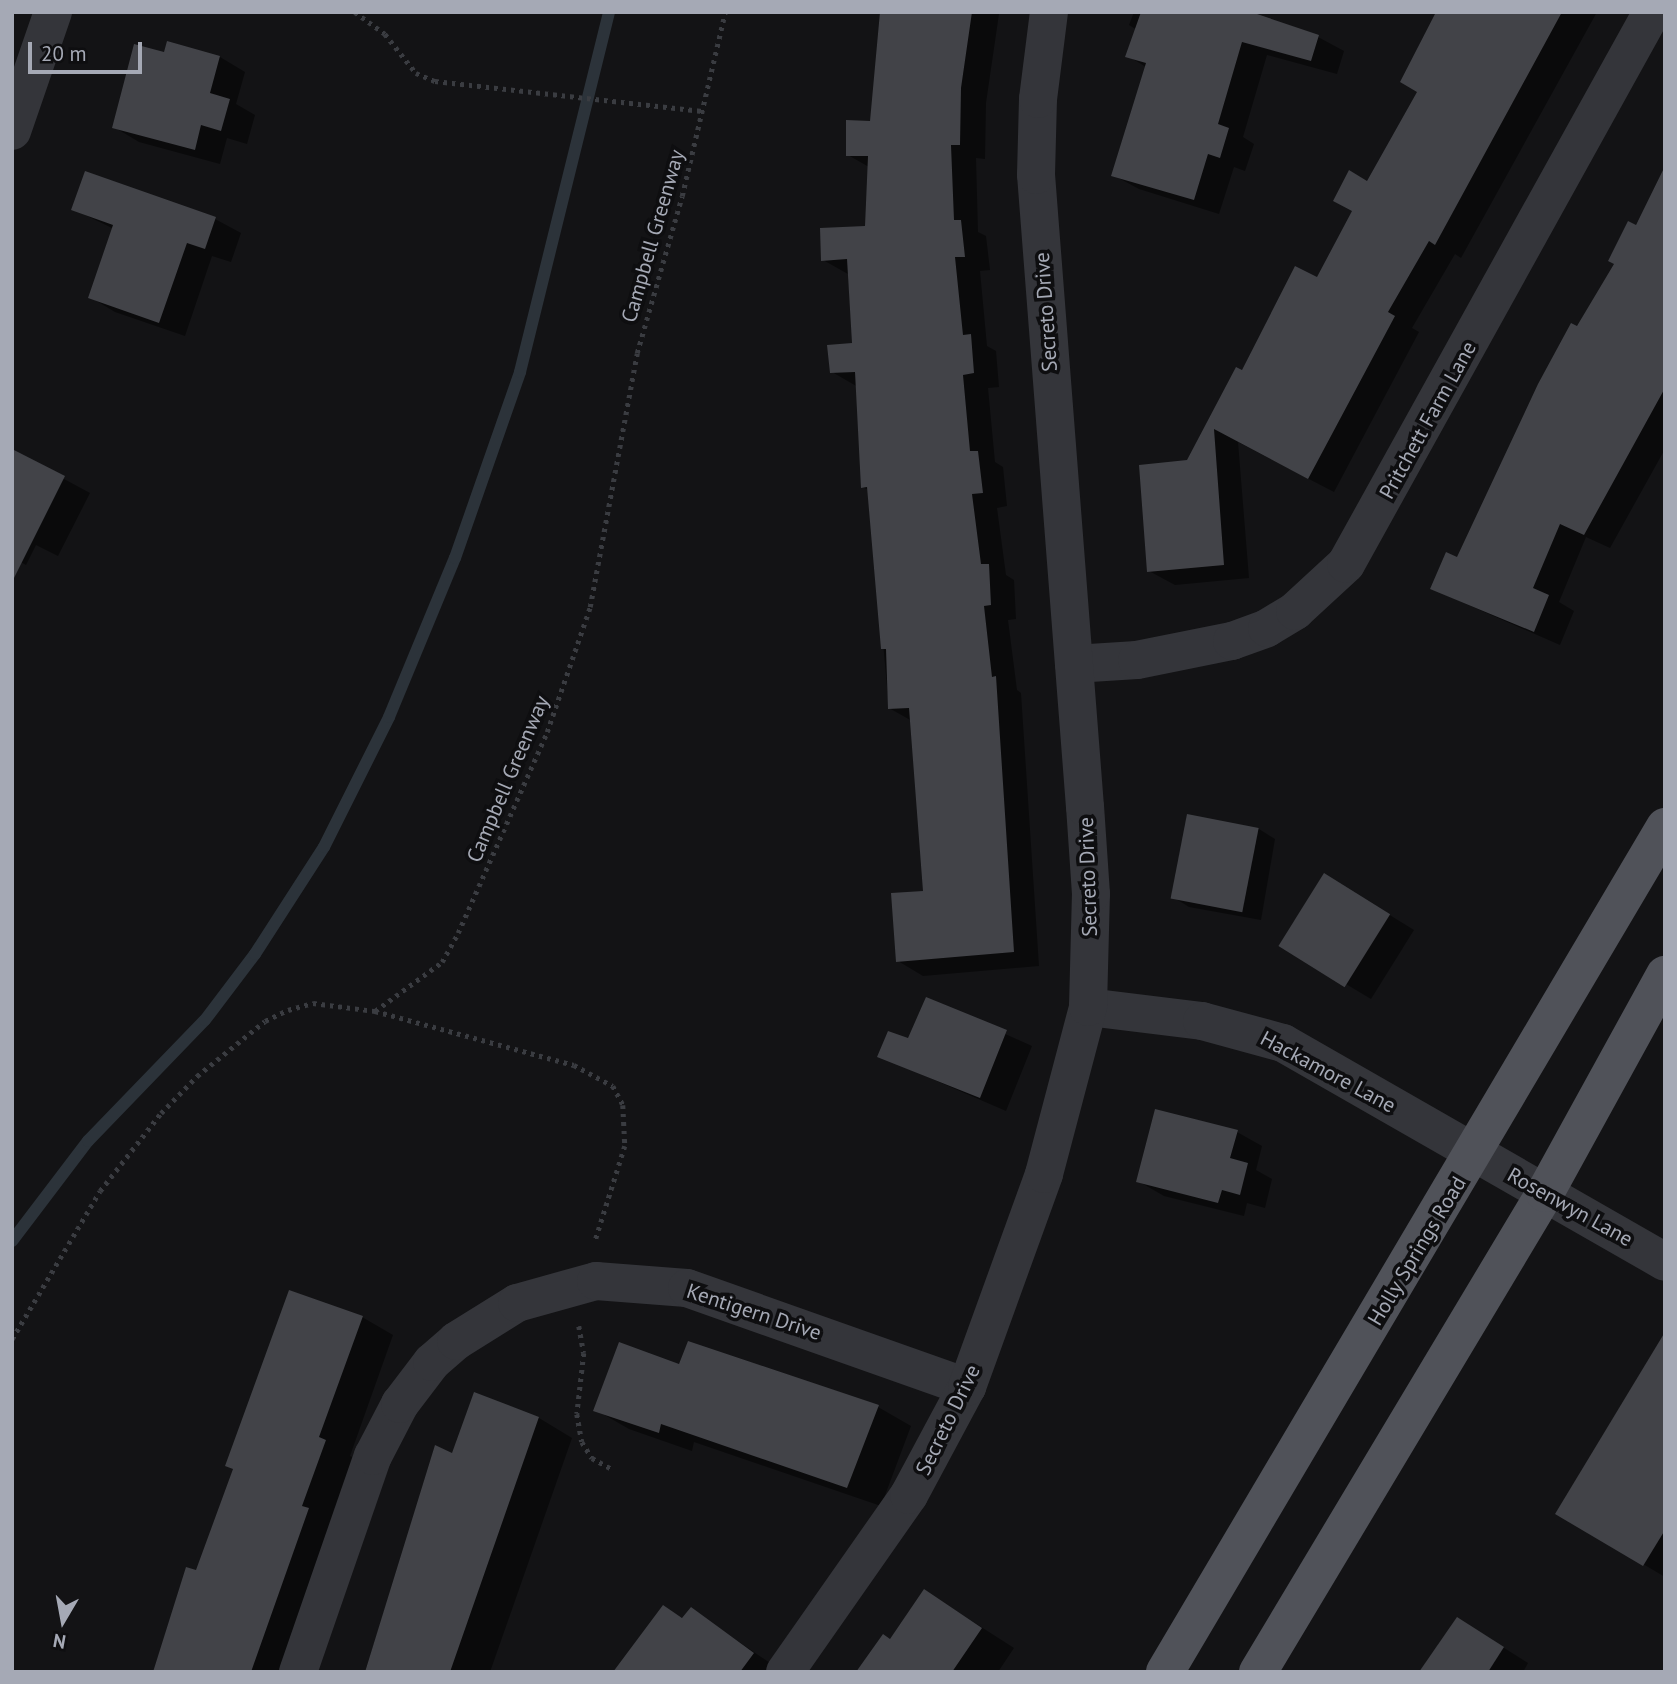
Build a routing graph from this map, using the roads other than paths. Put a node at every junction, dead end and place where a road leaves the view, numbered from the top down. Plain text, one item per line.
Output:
1 (53, 12) edge
2 (1049, 12) edge
3 (1652, 12) edge
4 (12, 131) edge
5 (1074, 664) junction
6 (1665, 827) edge
7 (1665, 975) edge
8 (1088, 1007) junction
9 (1475, 1154) junction
10 (1545, 1193) junction
11 (1665, 1262) edge
12 (967, 1387) junction
13 (298, 1672) edge
14 (785, 1672) edge
15 (1165, 1672) edge
16 (1258, 1672) edge

1 - 4 street
2 - 5 street, Secreto Drive
3 - 5 street, Pritchett Farm Lane
5 - 8 street, Secreto Drive
6 - 9 main road, Holly Springs Road
7 - 10 main road
8 - 9 street, Hackamore Lane
8 - 12 street, Secreto Drive
9 - 10 street, Rosenwyn Lane
9 - 15 main road, Holly Springs Road
10 - 11 street, Rosenwyn Lane
10 - 16 main road
12 - 13 street, Kentigern Drive
12 - 14 street, Secreto Drive

